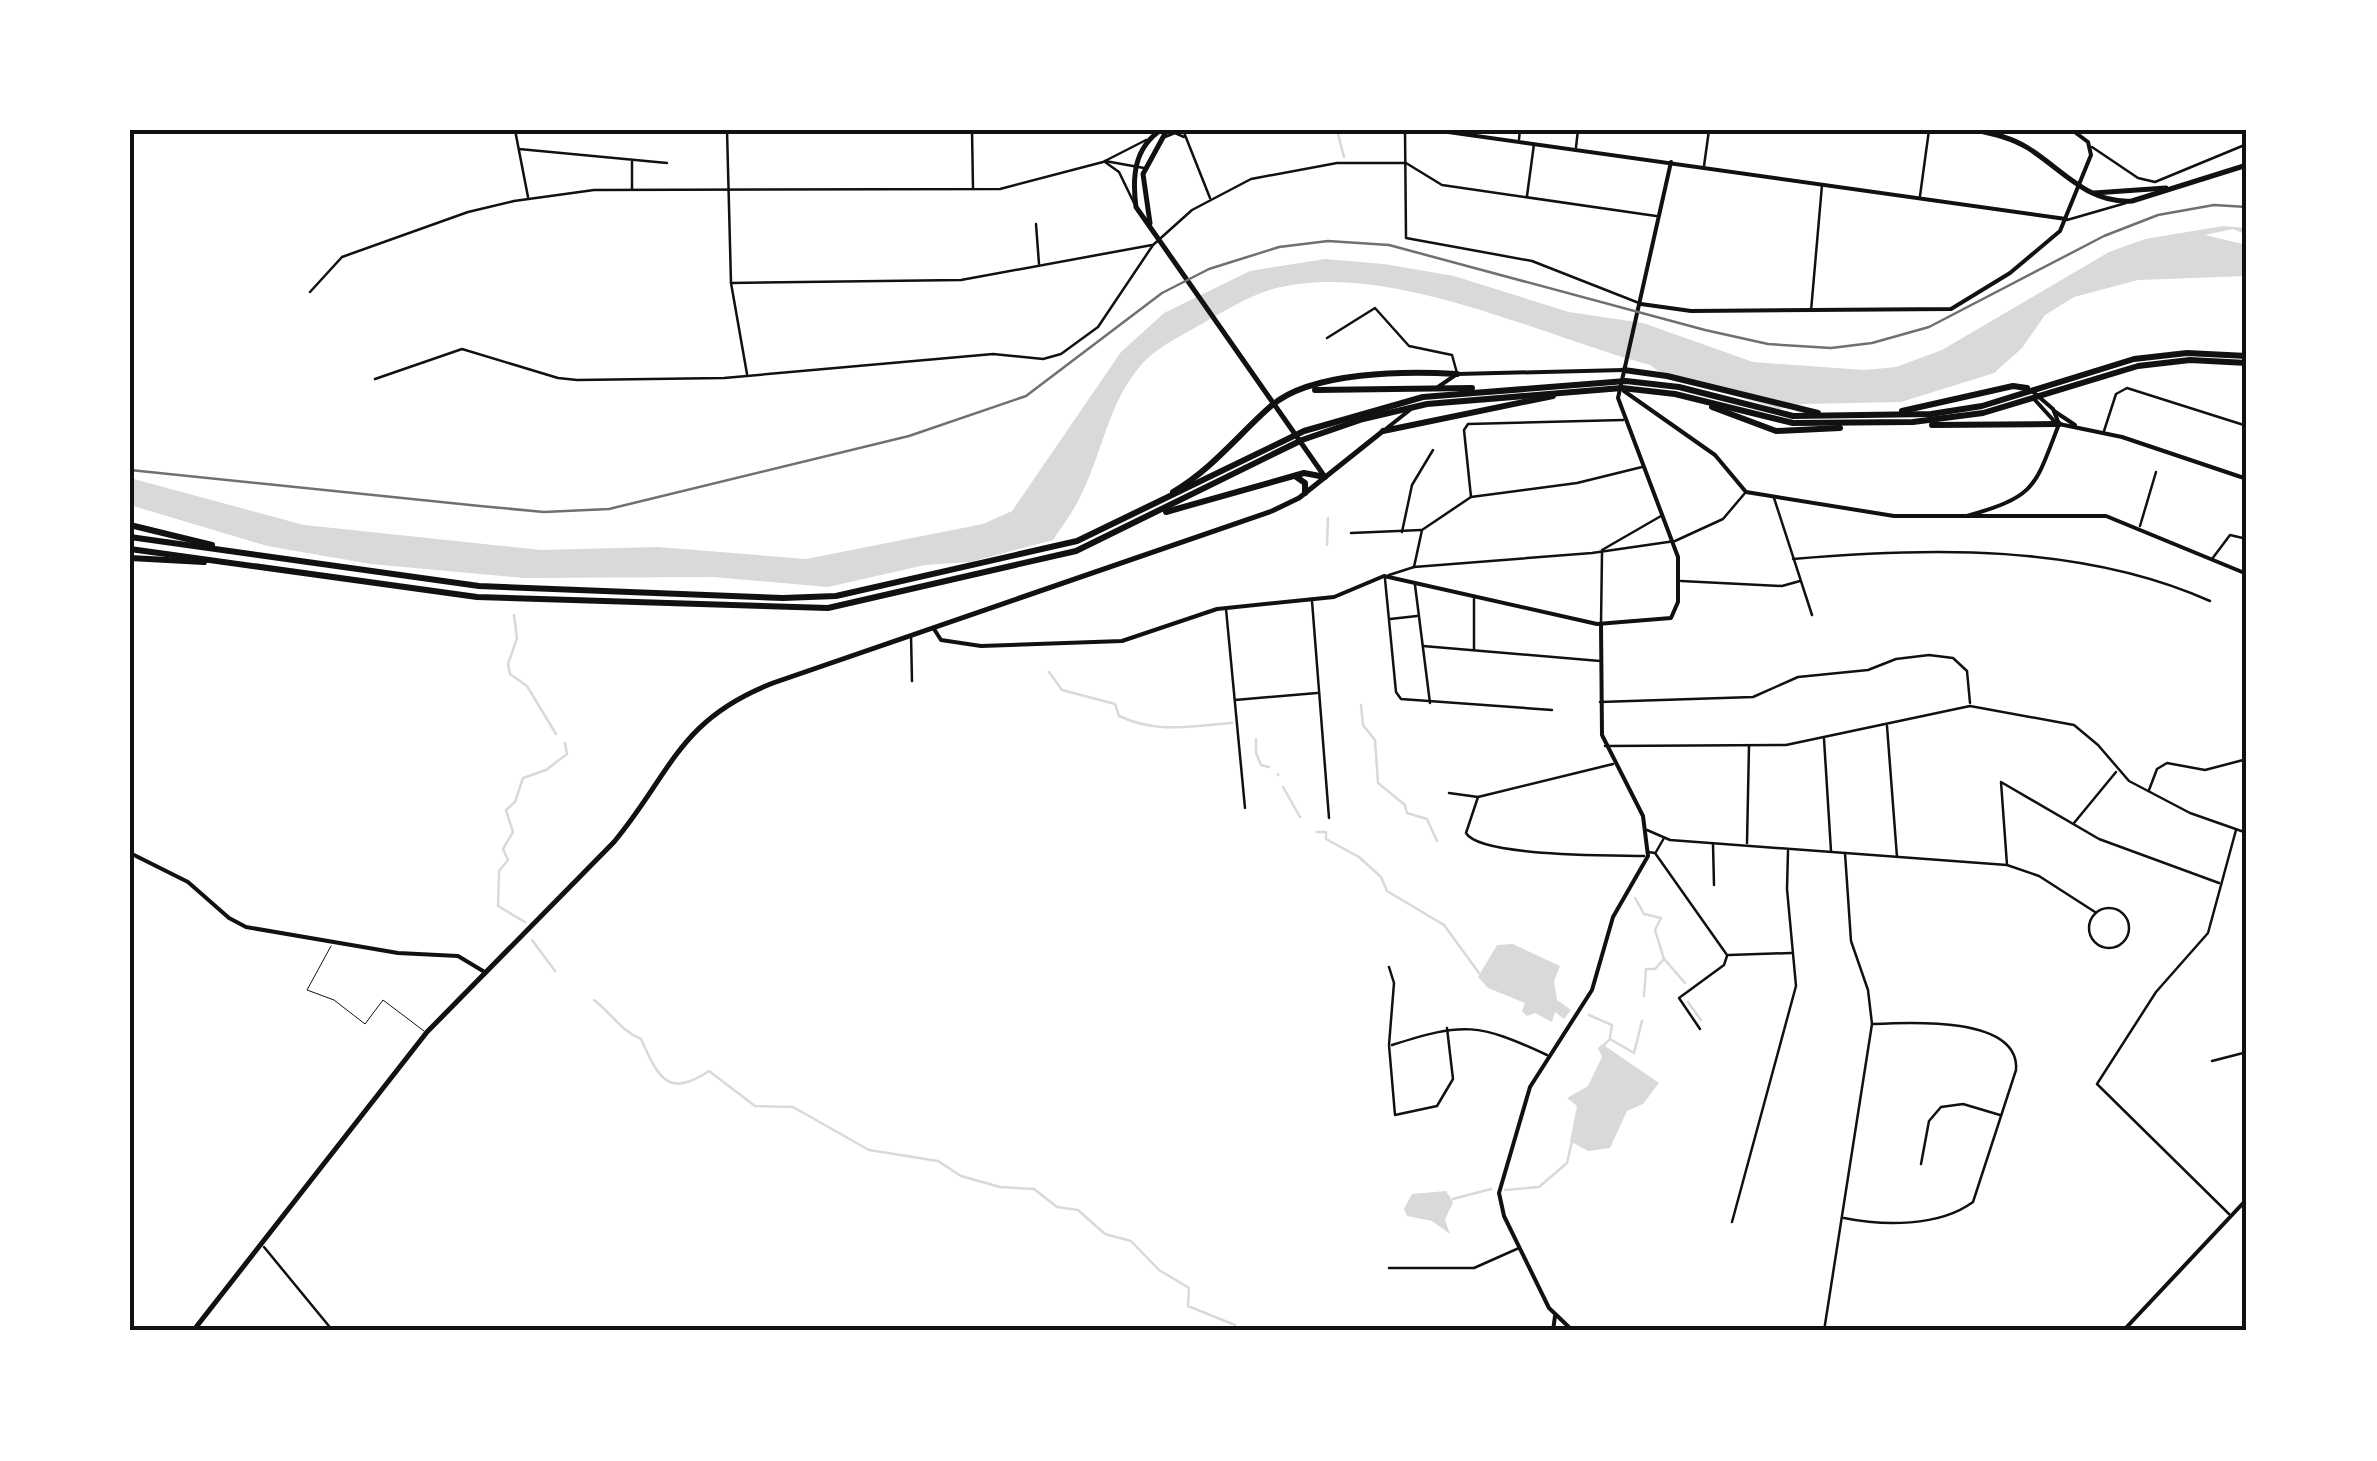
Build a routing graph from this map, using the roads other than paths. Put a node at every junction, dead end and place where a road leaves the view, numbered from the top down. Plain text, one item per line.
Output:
1 (515, 130) edge
2 (726, 130) edge
3 (972, 130) edge
4 (1164, 130) edge
5 (1183, 130) edge
6 (1405, 130) edge
7 (1434, 130) edge
8 (1520, 130) edge
9 (1578, 130) edge
10 (1708, 130) edge
11 (1930, 130) edge
12 (1976, 130) edge
13 (2072, 130) edge
14 (1152, 136) junction
15 (1186, 138) junction
16 (1519, 141) junction
17 (1534, 143) junction
18 (2247, 144) edge
19 (1156, 145) junction
20 (2090, 146) junction
21 (519, 148) junction
22 (1576, 148) junction
23 (632, 160) junction
24 (1103, 162) junction
25 (1406, 162) junction
26 (1671, 162) junction
27 (668, 163) dead end
28 (2247, 165) edge
29 (1136, 166) junction
30 (1704, 166) junction
31 (1144, 168) junction
32 (1822, 184) junction
33 (2080, 187) junction
34 (2174, 187) junction
35 (632, 190) junction
36 (973, 190) junction
37 (730, 192) junction
38 (2094, 193) junction
39 (1527, 197) junction
40 (1920, 198) junction
41 (528, 199) junction
42 (1211, 199) junction
43 (2132, 201) junction
44 (1136, 207) junction
45 (1659, 216) junction
46 (2066, 220) junction
47 (1150, 223) junction
48 (1036, 224) dead end
49 (1153, 245) junction
50 (1040, 266) junction
51 (731, 283) junction
52 (310, 292) dead end
53 (1640, 304) junction
54 (1811, 311) junction
55 (1328, 338) dead end
56 (2247, 360) edge
57 (1624, 370) junction
58 (1457, 374) junction
59 (747, 376) junction
60 (376, 379) dead end
61 (1605, 385) junction
62 (2027, 388) junction
63 (1510, 389) junction
64 (1620, 389) junction
65 (1304, 392) junction
66 (2018, 399) junction
67 (1274, 403) junction
68 (2052, 409) junction
69 (1794, 416) junction
70 (1878, 416) junction
71 (1625, 420) junction
72 (1896, 423) junction
73 (1869, 424) junction
74 (2059, 424) junction
75 (2247, 426) edge
76 (2080, 427) junction
77 (1383, 431) junction
78 (2104, 432) junction
79 (1306, 434) junction
80 (1292, 441) junction
81 (1433, 450) dead end
82 (1642, 467) junction
83 (2156, 472) dead end
84 (1294, 475) junction
85 (1325, 477) junction
86 (2246, 477) edge
87 (1746, 492) junction
88 (1305, 493) junction
89 (1774, 496) junction
90 (1471, 497) junction
91 (1661, 516) junction
92 (1960, 518) junction
93 (1146, 519) junction
94 (1126, 521) junction
95 (130, 524) edge
96 (2139, 528) junction
97 (1422, 530) junction
98 (1402, 532) junction
99 (1351, 533) dead end
100 (130, 538) edge
101 (2247, 539) edge
102 (1672, 542) junction
103 (130, 549) edge
104 (1602, 552) junction
105 (248, 554) junction
106 (130, 558) edge
107 (1793, 559) junction
108 (2211, 560) junction
109 (252, 565) junction
110 (1414, 567) junction
111 (2247, 574) edge
112 (1384, 576) junction
113 (1679, 581) junction
114 (1800, 581) junction
115 (1415, 585) junction
116 (1474, 598) junction
117 (1312, 600) junction
118 (2210, 601) dead end
119 (1226, 608) junction
120 (1812, 615) dead end
121 (1419, 616) junction
122 (1388, 619) junction
123 (1602, 624) junction
124 (934, 627) junction
125 (910, 634) junction
126 (1423, 646) junction
127 (1474, 650) junction
128 (1601, 661) junction
129 (912, 681) dead end
130 (1318, 693) junction
131 (1235, 700) junction
132 (1600, 702) junction
133 (1430, 704) junction
134 (1970, 706) junction
135 (1552, 710) dead end
136 (1887, 725) junction
137 (1824, 738) junction
138 (1750, 745) junction
139 (1605, 746) junction
140 (2247, 758) edge
141 (1615, 764) junction
142 (2117, 770) junction
143 (2148, 792) junction
144 (1449, 793) dead end
145 (1478, 797) junction
146 (1245, 808) dead end
147 (1329, 818) dead end
148 (2073, 824) junction
149 (2236, 829) junction
150 (1646, 830) junction
151 (2247, 833) edge
152 (1664, 838) junction
153 (1713, 843) junction
154 (1747, 845) junction
155 (1788, 850) junction
156 (1831, 852) junction
157 (1844, 852) junction
158 (130, 853) edge
159 (1650, 854) junction
160 (1897, 858) junction
161 (2008, 865) junction
162 (2220, 883) junction
163 (1714, 885) dead end
164 (2095, 912) junction
165 (333, 943) junction
166 (1791, 953) junction
167 (1727, 955) junction
168 (1390, 967) dead end
169 (484, 970) junction
170 (1872, 1024) junction
171 (1447, 1028) junction
172 (1700, 1030) dead end
173 (427, 1032) junction
174 (1389, 1046) junction
175 (2247, 1052) edge
176 (1547, 1054) junction
177 (2212, 1061) dead end
178 (2002, 1116) junction
179 (1921, 1164) dead end
180 (2247, 1199) edge
181 (2231, 1216) junction
182 (1844, 1218) junction
183 (1732, 1222) dead end
184 (260, 1242) junction
185 (1520, 1248) junction
186 (1390, 1268) dead end
187 (1555, 1316) junction
188 (193, 1331) edge
189 (333, 1331) edge
190 (1553, 1331) edge
191 (1573, 1331) edge
192 (1824, 1331) edge
193 (2123, 1331) edge

1 - 21 street
2 - 37 street
3 - 36 street
4 - 14 main road
4 - 19 main road
5 - 15 street
6 - 25 street
7 - 16 street
8 - 16 street
9 - 22 street
10 - 30 street
11 - 40 street
12 - 33 main road
13 - 20 street
14 - 24 street
14 - 29 main road
15 - 19 street
15 - 42 street
16 - 17 street
17 - 22 street
17 - 39 street
18 - 20 street
19 - 31 main road
20 - 33 street
21 - 23 street
21 - 41 street
22 - 26 street
23 - 27 street
23 - 35 street
24 - 29 street
24 - 36 street
24 - 44 street
25 - 39 street
25 - 42 street
25 - 53 street
26 - 30 street
26 - 45 street
28 - 34 main road
29 - 31 street
29 - 44 main road
30 - 32 street
31 - 47 main road
32 - 40 street
32 - 54 street
33 - 38 main road
33 - 46 street
34 - 38 main road
34 - 43 main road
35 - 37 street
35 - 41 street
36 - 37 street
37 - 51 street
38 - 43 main road
39 - 45 street
40 - 46 street
41 - 52 street
42 - 49 street
43 - 46 street
44 - 47 main road
45 - 53 street
46 - 54 street
47 - 67 main road
48 - 50 street
49 - 50 street
49 - 59 street
50 - 51 street
51 - 59 street
53 - 54 street
53 - 57 street
55 - 58 street
56 - 66 highway
57 - 58 street
57 - 64 street
57 - 69 highway
57 - 73 highway
58 - 65 highway
58 - 77 street
59 - 60 street
61 - 63 highway
61 - 69 highway
61 - 77 highway
61 - 79 highway
62 - 68 street
62 - 70 highway
62 - 74 street
63 - 65 highway
63 - 79 highway
64 - 71 street
64 - 87 street
65 - 67 highway
66 - 70 highway
66 - 72 highway
67 - 85 main road
67 - 94 highway
68 - 74 street
68 - 76 street
69 - 70 highway
69 - 73 highway
71 - 82 street
71 - 90 street
72 - 73 highway
72 - 74 highway
74 - 76 street
74 - 92 street
75 - 78 street
76 - 78 street
77 - 85 main road
78 - 86 street
79 - 80 highway
80 - 93 highway
80 - 94 highway
81 - 98 street
82 - 90 street
82 - 91 street
83 - 96 street
84 - 85 highway
84 - 88 highway
84 - 93 highway
85 - 88 main road
87 - 89 street
87 - 102 street
88 - 124 main road
89 - 92 street
89 - 107 street
90 - 97 street
91 - 102 street
91 - 104 street
92 - 96 street
93 - 109 highway
94 - 105 highway
95 - 105 highway
96 - 108 street
97 - 98 street
97 - 110 street
98 - 99 street
100 - 105 highway
101 - 108 street
102 - 104 street
102 - 113 street
103 - 109 highway
104 - 110 street
104 - 123 street
106 - 109 highway
107 - 114 street
107 - 118 street
108 - 111 street
110 - 112 street
112 - 115 street
112 - 117 street
112 - 122 street
113 - 114 street
113 - 123 street
114 - 120 street
115 - 116 street
115 - 121 street
116 - 123 street
116 - 127 street
117 - 119 street
117 - 130 street
119 - 124 street
119 - 131 street
121 - 122 street
121 - 126 street
122 - 133 street
123 - 128 street
124 - 125 main road
125 - 129 street
125 - 169 main road
126 - 127 street
126 - 133 street
127 - 128 street
128 - 132 street
130 - 131 street
130 - 147 street
131 - 146 street
132 - 134 street
132 - 139 street
133 - 135 street
134 - 136 street
134 - 142 street
136 - 137 street
136 - 160 street
137 - 138 street
137 - 156 street
138 - 139 street
138 - 154 street
139 - 141 street
140 - 143 street
141 - 145 street
141 - 150 street
142 - 143 street
142 - 148 street
143 - 149 street
144 - 145 street
145 - 159 street
148 - 161 street
148 - 162 street
149 - 151 street
149 - 162 street
150 - 152 street
150 - 159 street
152 - 153 street
152 - 159 street
153 - 154 street
153 - 163 street
154 - 155 street
155 - 156 street
155 - 166 street
156 - 157 street
157 - 160 street
157 - 170 street
158 - 165 street
159 - 167 street
159 - 176 street
160 - 161 street
161 - 164 street
162 - 181 street
164 - 164 street
165 - 169 street
165 - 173 lane
166 - 167 street
166 - 183 street
167 - 172 street
168 - 174 street
169 - 173 main road
170 - 178 street
170 - 182 street
171 - 174 street
171 - 174 street
171 - 176 street
173 - 184 main road
175 - 177 street
176 - 185 street
178 - 179 street
178 - 182 street
180 - 181 street
181 - 193 street
182 - 192 street
184 - 188 main road
184 - 189 street
185 - 186 street
185 - 187 street
187 - 190 street
187 - 191 street

